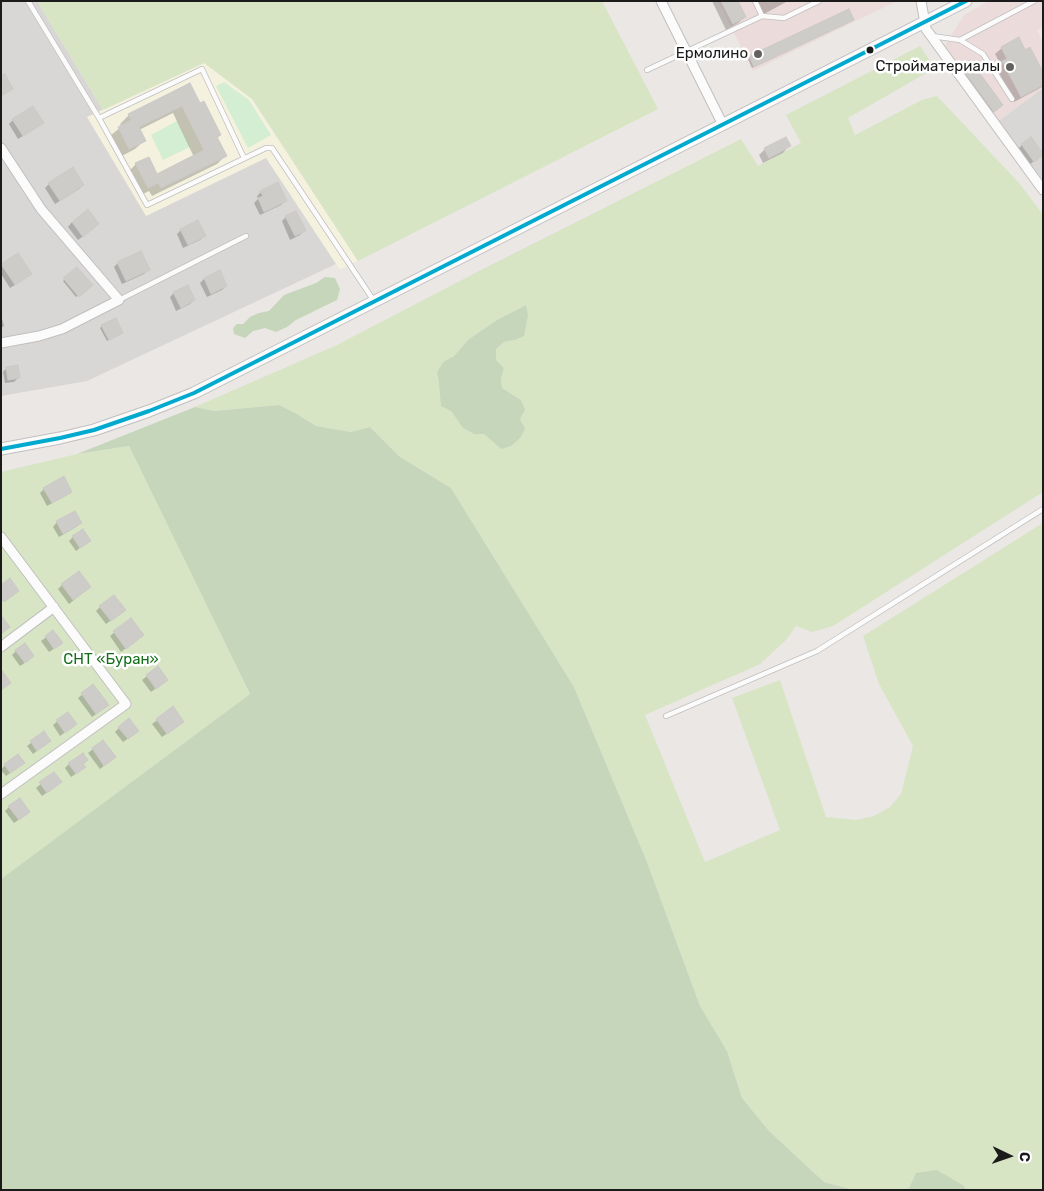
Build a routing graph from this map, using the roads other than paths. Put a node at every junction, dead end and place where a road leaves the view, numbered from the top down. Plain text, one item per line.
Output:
1 (28, 1) edge
2 (661, 1) edge
3 (754, 1) edge
4 (819, 1) edge
5 (921, 1) edge
6 (966, 1) edge
7 (1034, 1) edge
8 (762, 16) junction
9 (925, 23) junction
10 (930, 36) junction
11 (960, 40) junction
12 (686, 52) junction
13 (647, 70) dead end
14 (1012, 98) dead end
15 (99, 118) junction
16 (723, 124) junction
17 (1, 148) edge
18 (244, 158) junction
19 (1043, 190) edge
20 (246, 236) dead end
21 (119, 300) junction
22 (374, 302) junction
23 (1, 343) edge
24 (1, 449) edge
25 (1043, 509) edge
26 (1, 538) edge
27 (54, 607) junction
28 (1, 647) edge
29 (666, 716) dead end
30 (1, 794) edge

1 - 15 lane
2 - 12 street
3 - 8 lane
4 - 8 lane
5 - 9 street
6 - 9 street
7 - 11 lane
8 - 12 lane
9 - 10 street
9 - 16 street
10 - 11 lane
10 - 19 street
11 - 14 lane
12 - 13 lane
12 - 16 street
15 - 18 lane
15 - 18 lane
16 - 22 street
17 - 21 street
18 - 22 lane
20 - 21 lane
21 - 23 street
22 - 24 street
25 - 29 lane
26 - 27 street
27 - 28 street
27 - 30 street

